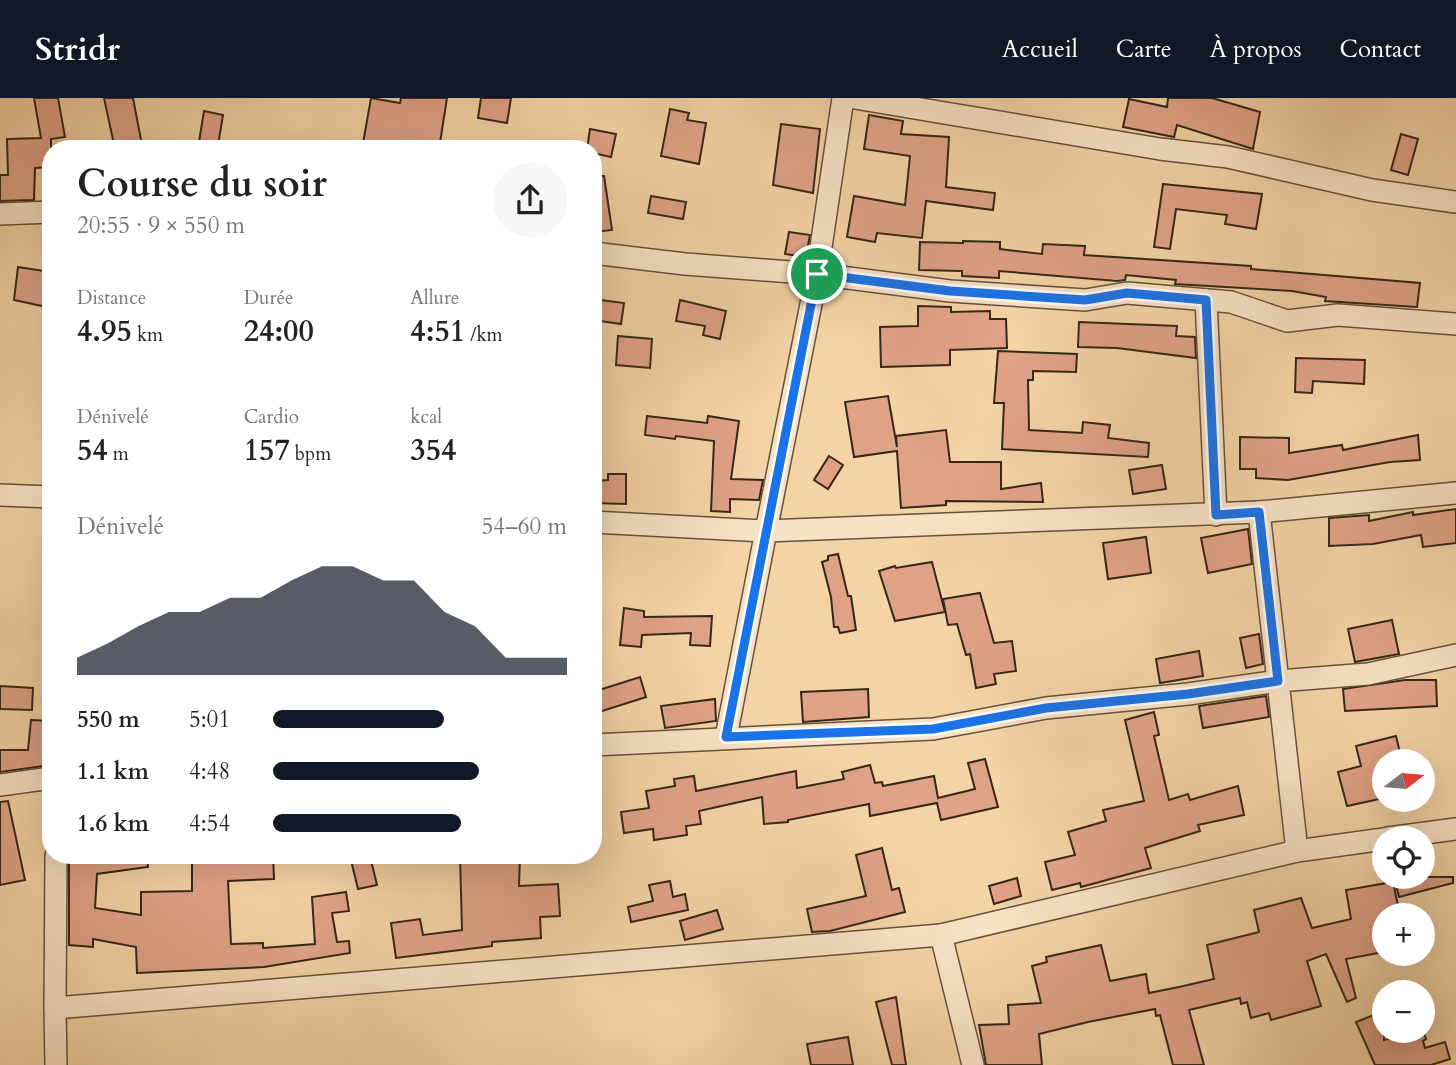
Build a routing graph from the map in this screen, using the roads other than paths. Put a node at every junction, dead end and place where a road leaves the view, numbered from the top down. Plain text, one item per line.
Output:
1 (844, 98) edge
2 (855, 98) edge
3 (1456, 202) edge
4 (42, 212) edge
5 (0, 214) edge
6 (602, 254) edge
7 (817, 274) junction
8 (1206, 300) junction
9 (1456, 324) edge
10 (1456, 493) edge
11 (0, 495) edge
12 (42, 497) edge
13 (1259, 512) junction
14 (1216, 515) junction
15 (602, 522) edge
16 (766, 531) junction
17 (1456, 655) edge
18 (1278, 681) junction
19 (726, 737) junction
20 (602, 744) edge
21 (42, 780) edge
22 (0, 785) edge
23 (1456, 829) edge
24 (1435, 832) edge
25 (1372, 841) edge
26 (1297, 851) junction
27 (56, 864) edge
28 (941, 935) junction
29 (55, 1008) junction
30 (56, 1065) edge
31 (973, 1065) edge

1 - 7 street
2 - 3 street
4 - 5 street
6 - 7 street
7 - 8 street
7 - 16 street
8 - 9 street
8 - 14 street
10 - 13 street
11 - 12 street
13 - 14 street
13 - 18 street
14 - 16 street
15 - 16 street
16 - 19 street
17 - 18 street
18 - 19 street
18 - 26 street
19 - 20 street
21 - 22 street
23 - 24 street
25 - 26 street
26 - 28 street
27 - 29 street
28 - 29 street
28 - 31 street
29 - 30 street

